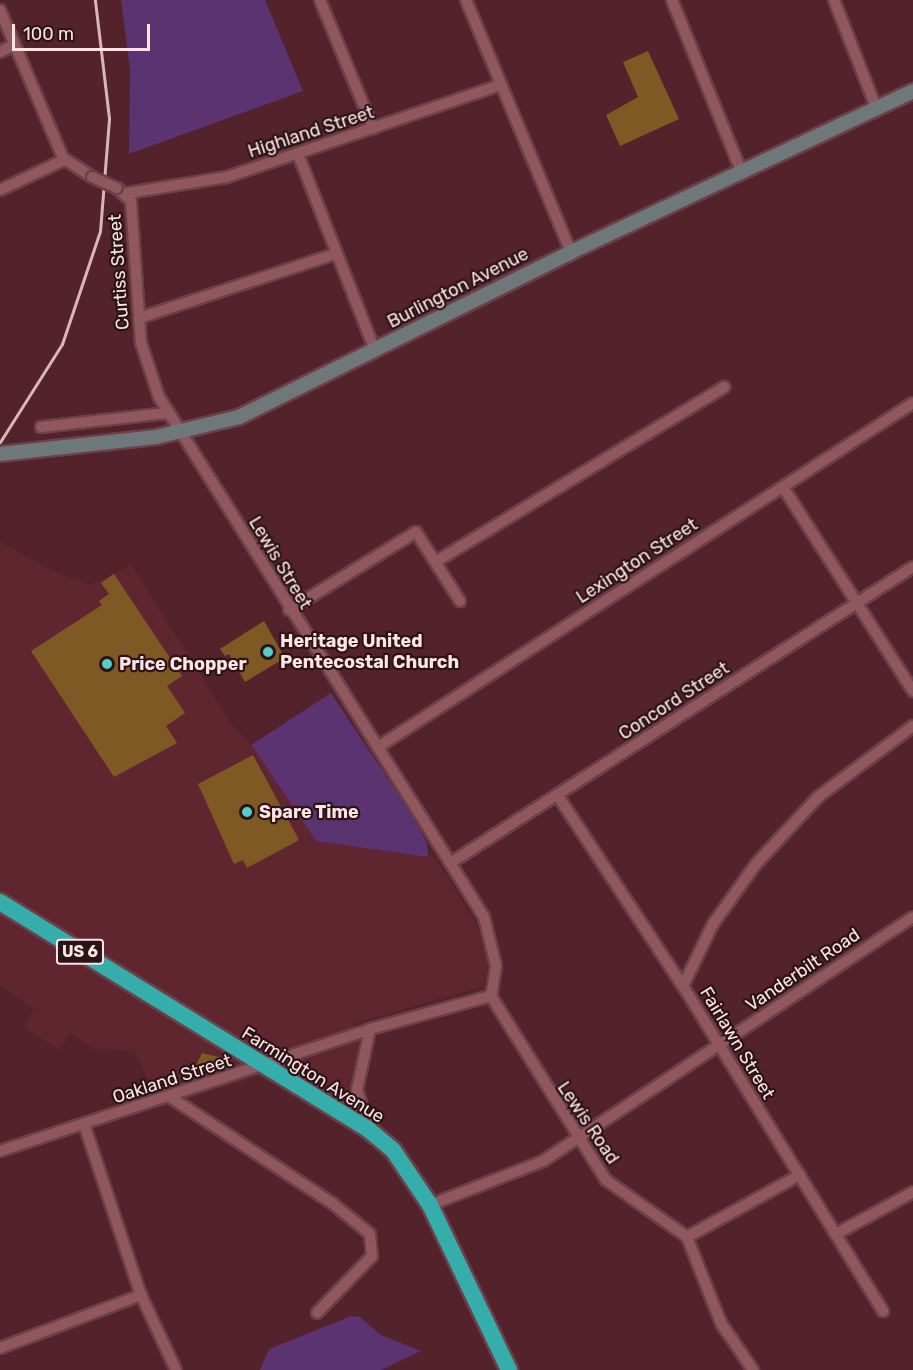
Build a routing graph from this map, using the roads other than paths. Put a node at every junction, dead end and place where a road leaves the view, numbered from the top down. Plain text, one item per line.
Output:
1 (320, 0) edge
2 (466, 0) edge
3 (672, 0) edge
4 (834, 0) edge
5 (0, 10) edge
6 (14, 45) junction
7 (0, 52) edge
8 (501, 85) junction
9 (913, 91) edge
10 (876, 108) junction
11 (373, 128) junction
12 (298, 154) junction
13 (64, 160) junction
14 (741, 171) junction
15 (0, 190) edge
16 (128, 194) junction
17 (571, 252) junction
18 (335, 254) junction
19 (139, 318) junction
20 (375, 350) junction
21 (724, 387) dead end
22 (913, 403) edge
23 (167, 414) junction
24 (40, 427) dead end
25 (178, 433) junction
26 (0, 454) edge
27 (783, 487) junction
28 (437, 561) junction
29 (913, 567) edge
30 (460, 601) dead end
31 (857, 603) junction
32 (289, 610) junction
33 (913, 691) edge
34 (913, 726) edge
35 (378, 747) junction
36 (558, 796) junction
37 (452, 862) junction
38 (0, 902) edge
39 (913, 916) edge
40 (683, 986) junction
41 (491, 996) junction
42 (370, 1029) junction
43 (718, 1047) junction
44 (261, 1065) junction
45 (170, 1097) junction
46 (84, 1124) junction
47 (369, 1130) junction
48 (576, 1138) junction
49 (2, 1147) edge
50 (800, 1175) junction
51 (913, 1192) edge
52 (430, 1205) junction
53 (836, 1234) junction
54 (687, 1237) junction
55 (141, 1294) junction
56 (883, 1311) dead end
57 (317, 1313) dead end
58 (0, 1348) edge
59 (176, 1370) edge
60 (509, 1370) edge
61 (753, 1370) edge

1 - 11 street
2 - 8 street
3 - 14 street
4 - 10 street
5 - 6 street
6 - 7 street
6 - 13 street
8 - 11 street, Highland Street
8 - 17 street
9 - 10 main road, Burlington Avenue
10 - 14 main road, Burlington Avenue
11 - 12 street, Highland Street
12 - 16 street, Highland Street
12 - 18 street
13 - 15 street
13 - 16 street, Curtiss Street, bridge
14 - 17 main road, Burlington Avenue
16 - 19 street, Curtiss Street
17 - 20 main road, Burlington Avenue
18 - 19 street
18 - 20 street
19 - 23 street, Curtiss Street
20 - 25 main road, Burlington Avenue
21 - 28 street
22 - 27 street, Lexington Street
23 - 24 street
23 - 25 street, Curtiss Street
25 - 26 main road, Burlington Avenue
25 - 32 street, Lewis Street
27 - 31 street
27 - 35 street, Lexington Street
28 - 30 street
28 - 32 street
29 - 31 street, Concord Street
31 - 33 street
31 - 36 street, Concord Street
32 - 35 street, Lewis Street
34 - 40 street
35 - 37 street, Lewis Street
36 - 37 street, Concord Street
36 - 40 street, Fairlawn Street
37 - 41 street
38 - 44 highway, Farmington Avenue / US 6
39 - 43 street, Vanderbilt Road
40 - 43 street, Fairlawn Street
41 - 42 street, Oakland Street
41 - 48 street, Lewis Road
42 - 44 street, Oakland Street
42 - 47 street
43 - 48 street, Vanderbilt Road
43 - 50 street, Fairlawn Street
44 - 45 street, Oakland Street
44 - 47 highway, Farmington Avenue / US 6
45 - 46 street, Oakland Street
45 - 57 street
46 - 49 street, Oakland Street
46 - 55 street
47 - 52 highway, Farmington Avenue / US 6
48 - 52 street, Vanderbilt Road
48 - 54 street, Lewis Road
50 - 53 street, Fairlawn Street
50 - 54 street
51 - 53 street
52 - 60 highway, Farmington Avenue / US 6
53 - 56 street, Fairlawn Street
54 - 61 street
55 - 58 street
55 - 59 street

